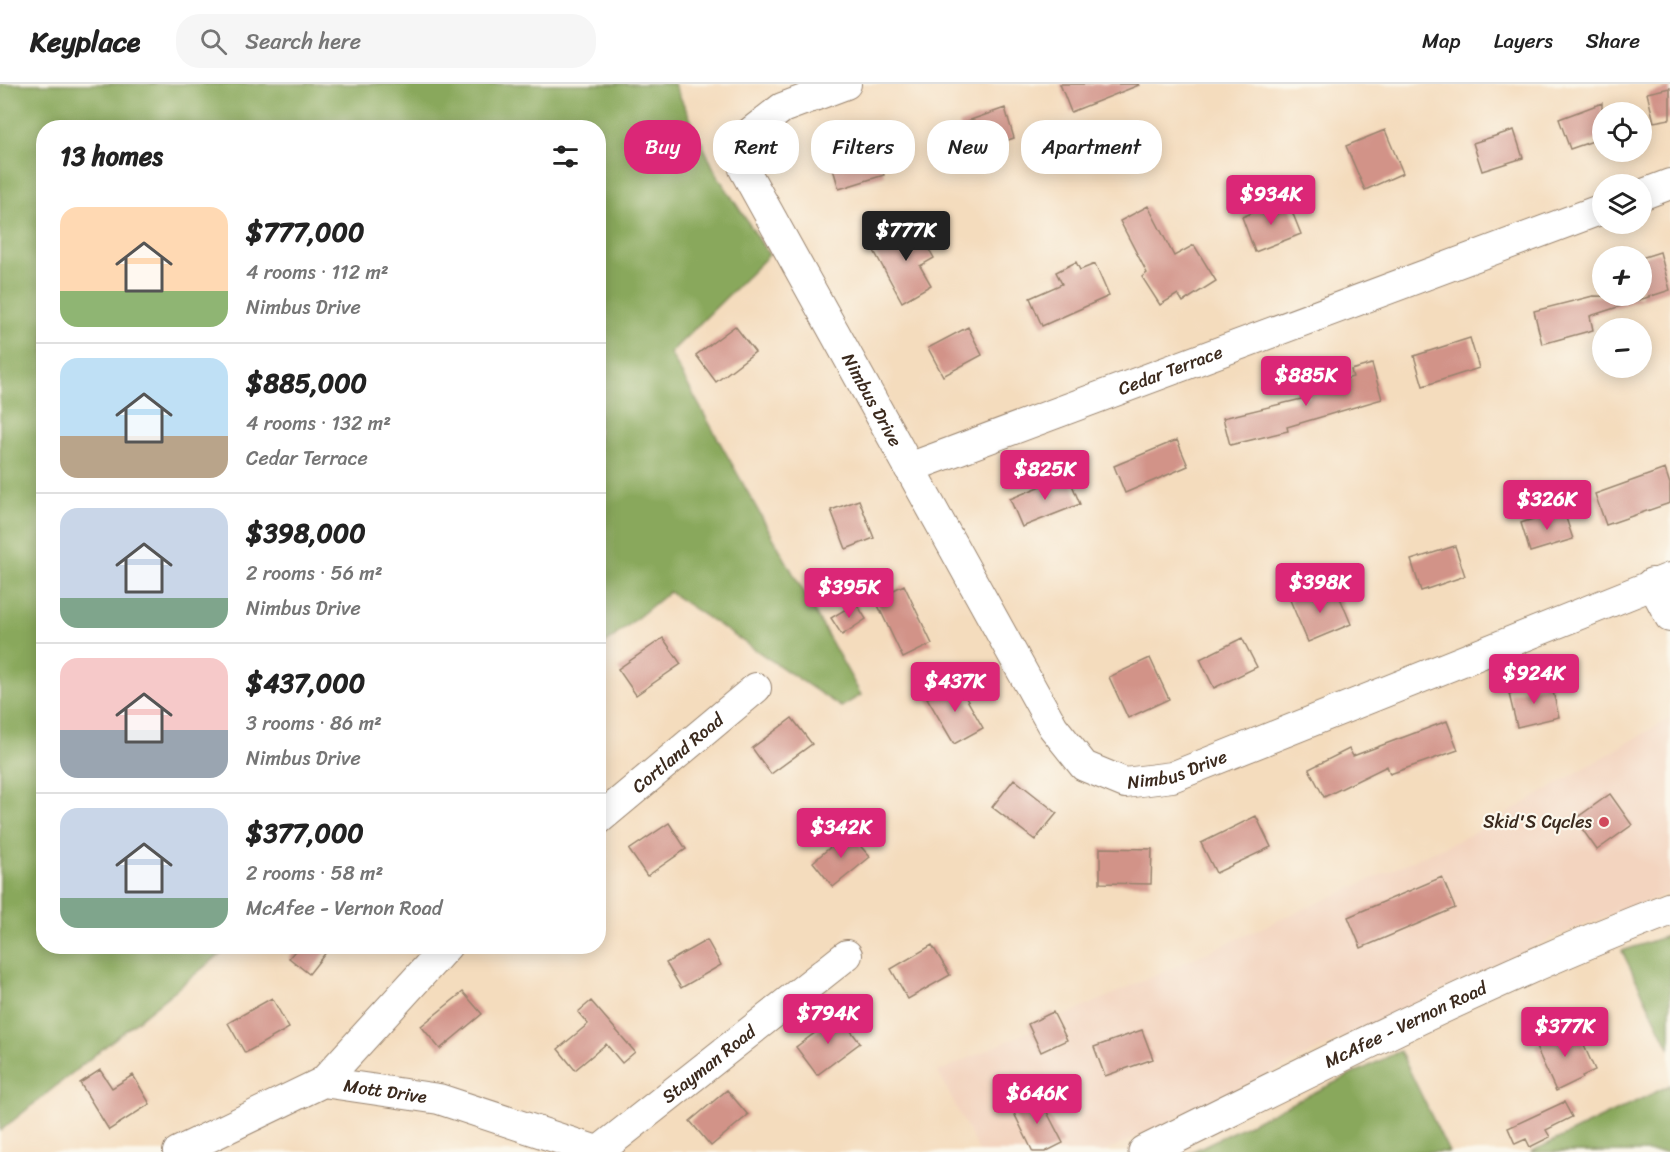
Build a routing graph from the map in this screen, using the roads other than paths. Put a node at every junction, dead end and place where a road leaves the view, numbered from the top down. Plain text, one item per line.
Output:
1 (846, 84) edge
2 (1670, 184) edge
3 (1652, 191) edge
4 (1592, 213) edge
5 (909, 468) junction
6 (1661, 580) edge
7 (1670, 617) edge
8 (756, 688) dead end
9 (606, 813) edge
10 (1670, 909) edge
11 (440, 954) edge
12 (847, 955) dead end
13 (323, 1082) junction
14 (178, 1152) edge
15 (599, 1152) edge
16 (1145, 1152) edge

1 - 5 street, Nimbus Drive
2 - 3 street
4 - 5 street, Cedar Terrace
5 - 6 street, Nimbus Drive
6 - 7 street
8 - 9 street, Cortland Road
10 - 16 main road, McAfee - Vernon Road
11 - 13 street
12 - 15 street, Stayman Road
13 - 14 street, Mott Drive
13 - 15 street, Mott Drive

